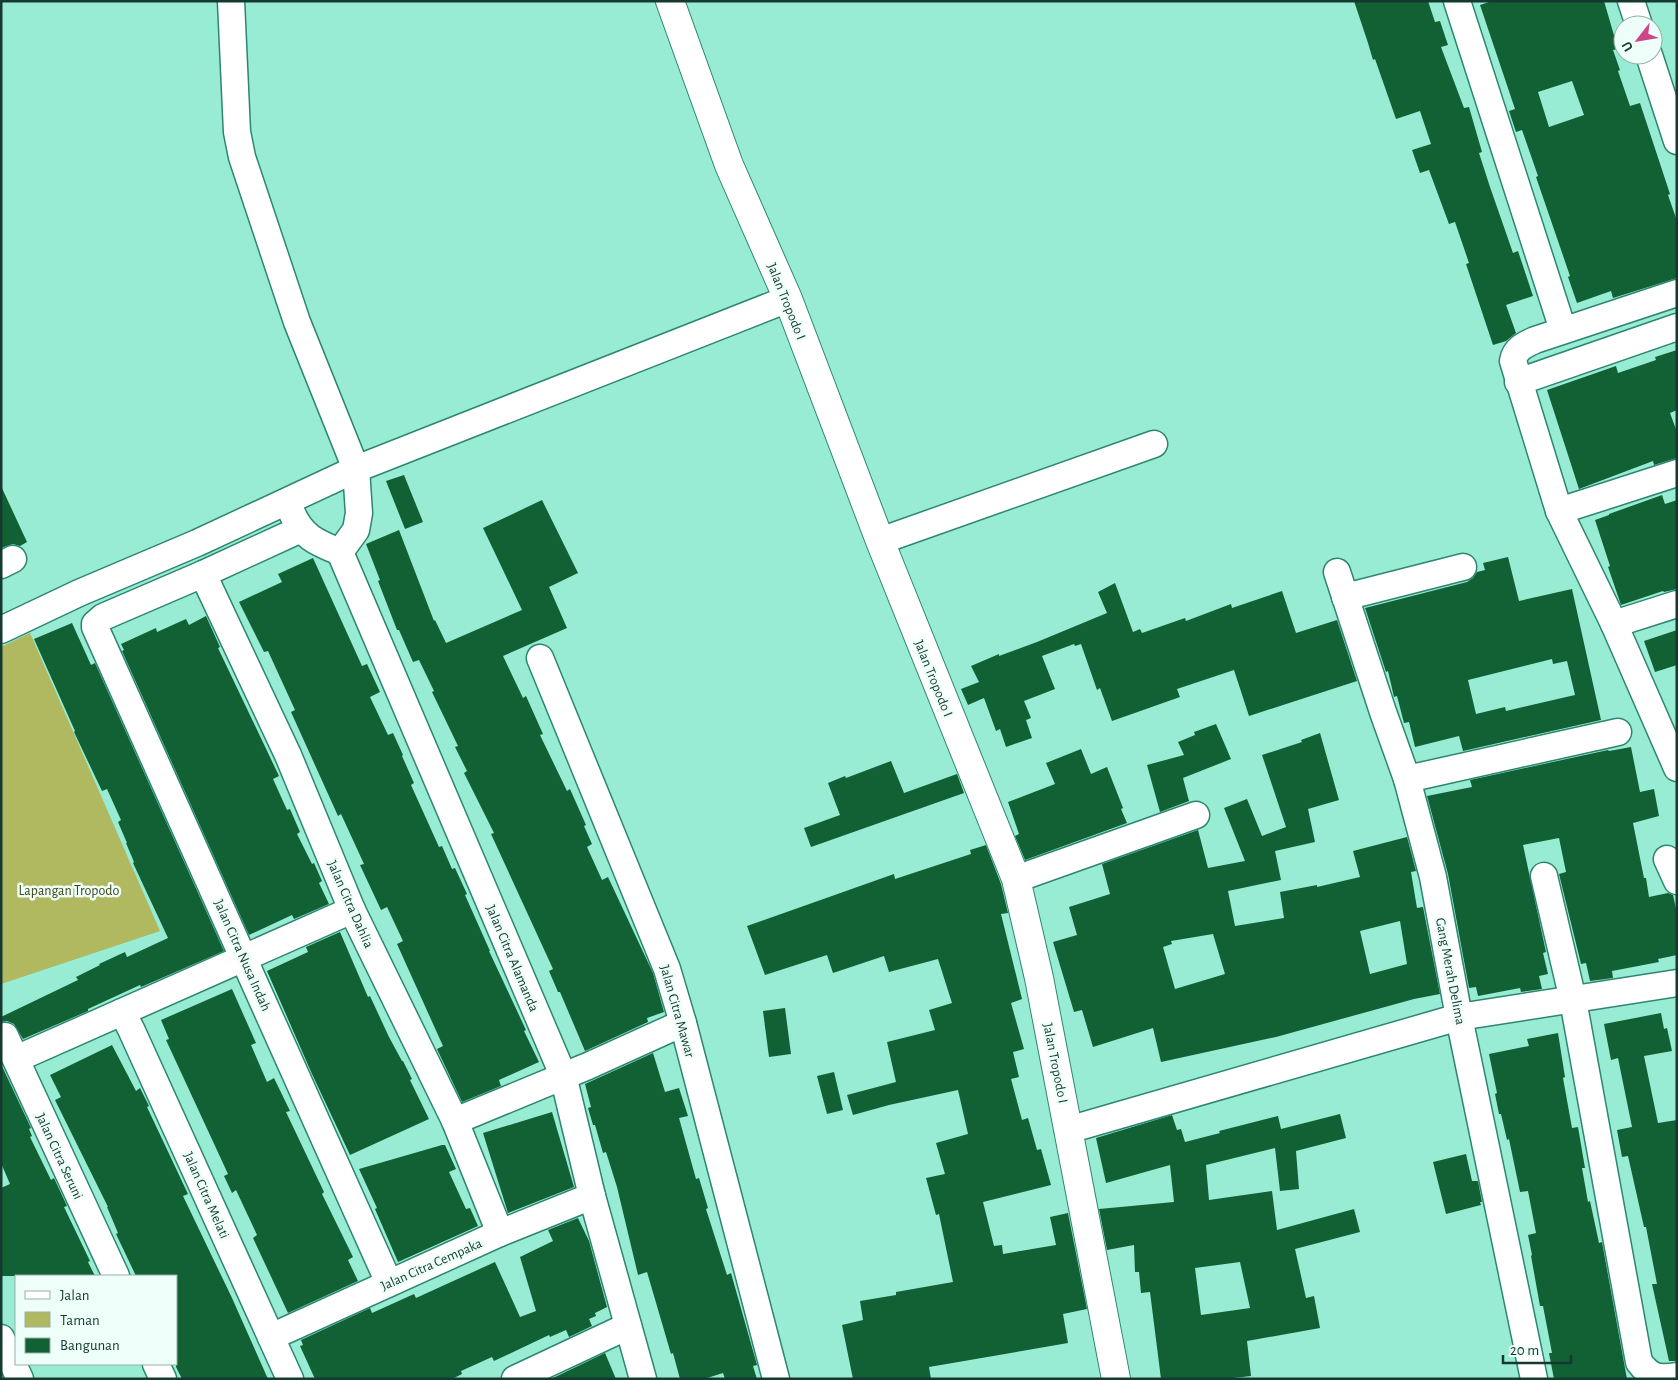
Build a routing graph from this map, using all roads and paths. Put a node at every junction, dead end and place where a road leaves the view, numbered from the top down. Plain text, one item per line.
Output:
1 (231, 1) edge
2 (670, 1) edge
3 (1457, 1) edge
4 (1631, 1) edge
5 (1636, 15) edge
6 (1652, 65) edge
7 (1677, 141) edge
8 (1677, 293) edge
9 (788, 299) junction
10 (1677, 328) edge
11 (1563, 330) junction
12 (1518, 382) junction
13 (1154, 444) dead end
14 (356, 469) junction
15 (1677, 473) edge
16 (287, 502) junction
17 (1559, 511) junction
18 (301, 529) junction
19 (880, 542) junction
20 (340, 552) junction
21 (1463, 567) dead end
22 (1337, 572) dead end
23 (203, 574) junction
24 (1345, 597) junction
25 (1677, 604) edge
26 (1614, 624) junction
27 (1, 630) edge
28 (540, 658) dead end
29 (1618, 732) dead end
30 (1677, 768) edge
31 (1407, 779) junction
32 (1196, 814) dead end
33 (1544, 876) dead end
34 (1016, 879) junction
35 (352, 910) junction
36 (245, 958) junction
37 (1677, 983) edge
38 (1573, 1000) junction
39 (122, 1012) junction
40 (1459, 1017) junction
41 (684, 1023) junction
42 (5, 1036) dead end
43 (16, 1059) junction
44 (563, 1075) junction
45 (454, 1121) junction
46 (1068, 1130) junction
47 (592, 1196) junction
48 (500, 1233) junction
49 (116, 1275) edge
50 (389, 1283) junction
51 (628, 1326) junction
52 (272, 1337) junction
53 (1, 1338) edge
54 (156, 1365) edge
55 (1677, 1376) edge
56 (20, 1379) edge
57 (163, 1379) edge
58 (290, 1379) edge
59 (515, 1379) edge
60 (643, 1379) edge
61 (776, 1379) edge
62 (1116, 1379) edge
63 (1534, 1379) edge

1 - 14 street
2 - 9 street, Jalan Tropodo I
3 - 11 street
4 - 5 street
6 - 7 street
8 - 11 street
9 - 14 street
9 - 19 street, Jalan Tropodo I
10 - 12 street
11 - 12 street
12 - 17 street
13 - 19 street
14 - 16 street
14 - 20 street
15 - 17 street
16 - 18 street
16 - 27 street
17 - 26 street
18 - 20 street
18 - 23 street
19 - 34 street, Jalan Tropodo I
20 - 44 street, Jalan Citra Alamanda
21 - 24 street
22 - 24 street, Gang Merah Delima
23 - 35 street, Jalan Citra Dahlia
23 - 36 street, Jalan Citra Nusa Indah
24 - 31 street, Gang Merah Delima
25 - 26 street
26 - 30 street
28 - 41 street, Jalan Citra Mawar
29 - 31 street
31 - 40 street, Gang Merah Delima
32 - 34 street
33 - 38 street
34 - 46 street, Jalan Tropodo I
35 - 36 street
35 - 45 street, Jalan Citra Dahlia
36 - 39 street
36 - 50 street, Jalan Citra Nusa Indah
37 - 38 street
38 - 40 street
38 - 55 street
39 - 43 street
39 - 52 street, Jalan Citra Melati
40 - 46 street
40 - 63 street, Gang Merah Delima
41 - 44 street
41 - 61 street, Jalan Citra Mawar
42 - 43 street, Jalan Citra Seruni
43 - 49 street, Jalan Citra Seruni
44 - 45 street
44 - 47 street, Jalan Citra Alamanda
45 - 48 street, Jalan Citra Dahlia
46 - 62 street, Jalan Tropodo I
47 - 48 street, Jalan Citra Cempaka
47 - 51 street, Jalan Citra Alamanda
48 - 50 street, Jalan Citra Cempaka
50 - 52 street, Jalan Citra Cempaka
51 - 59 street
51 - 60 street, Jalan Citra Alamanda
52 - 58 street, Jalan Citra Melati
53 - 56 street
54 - 57 street

